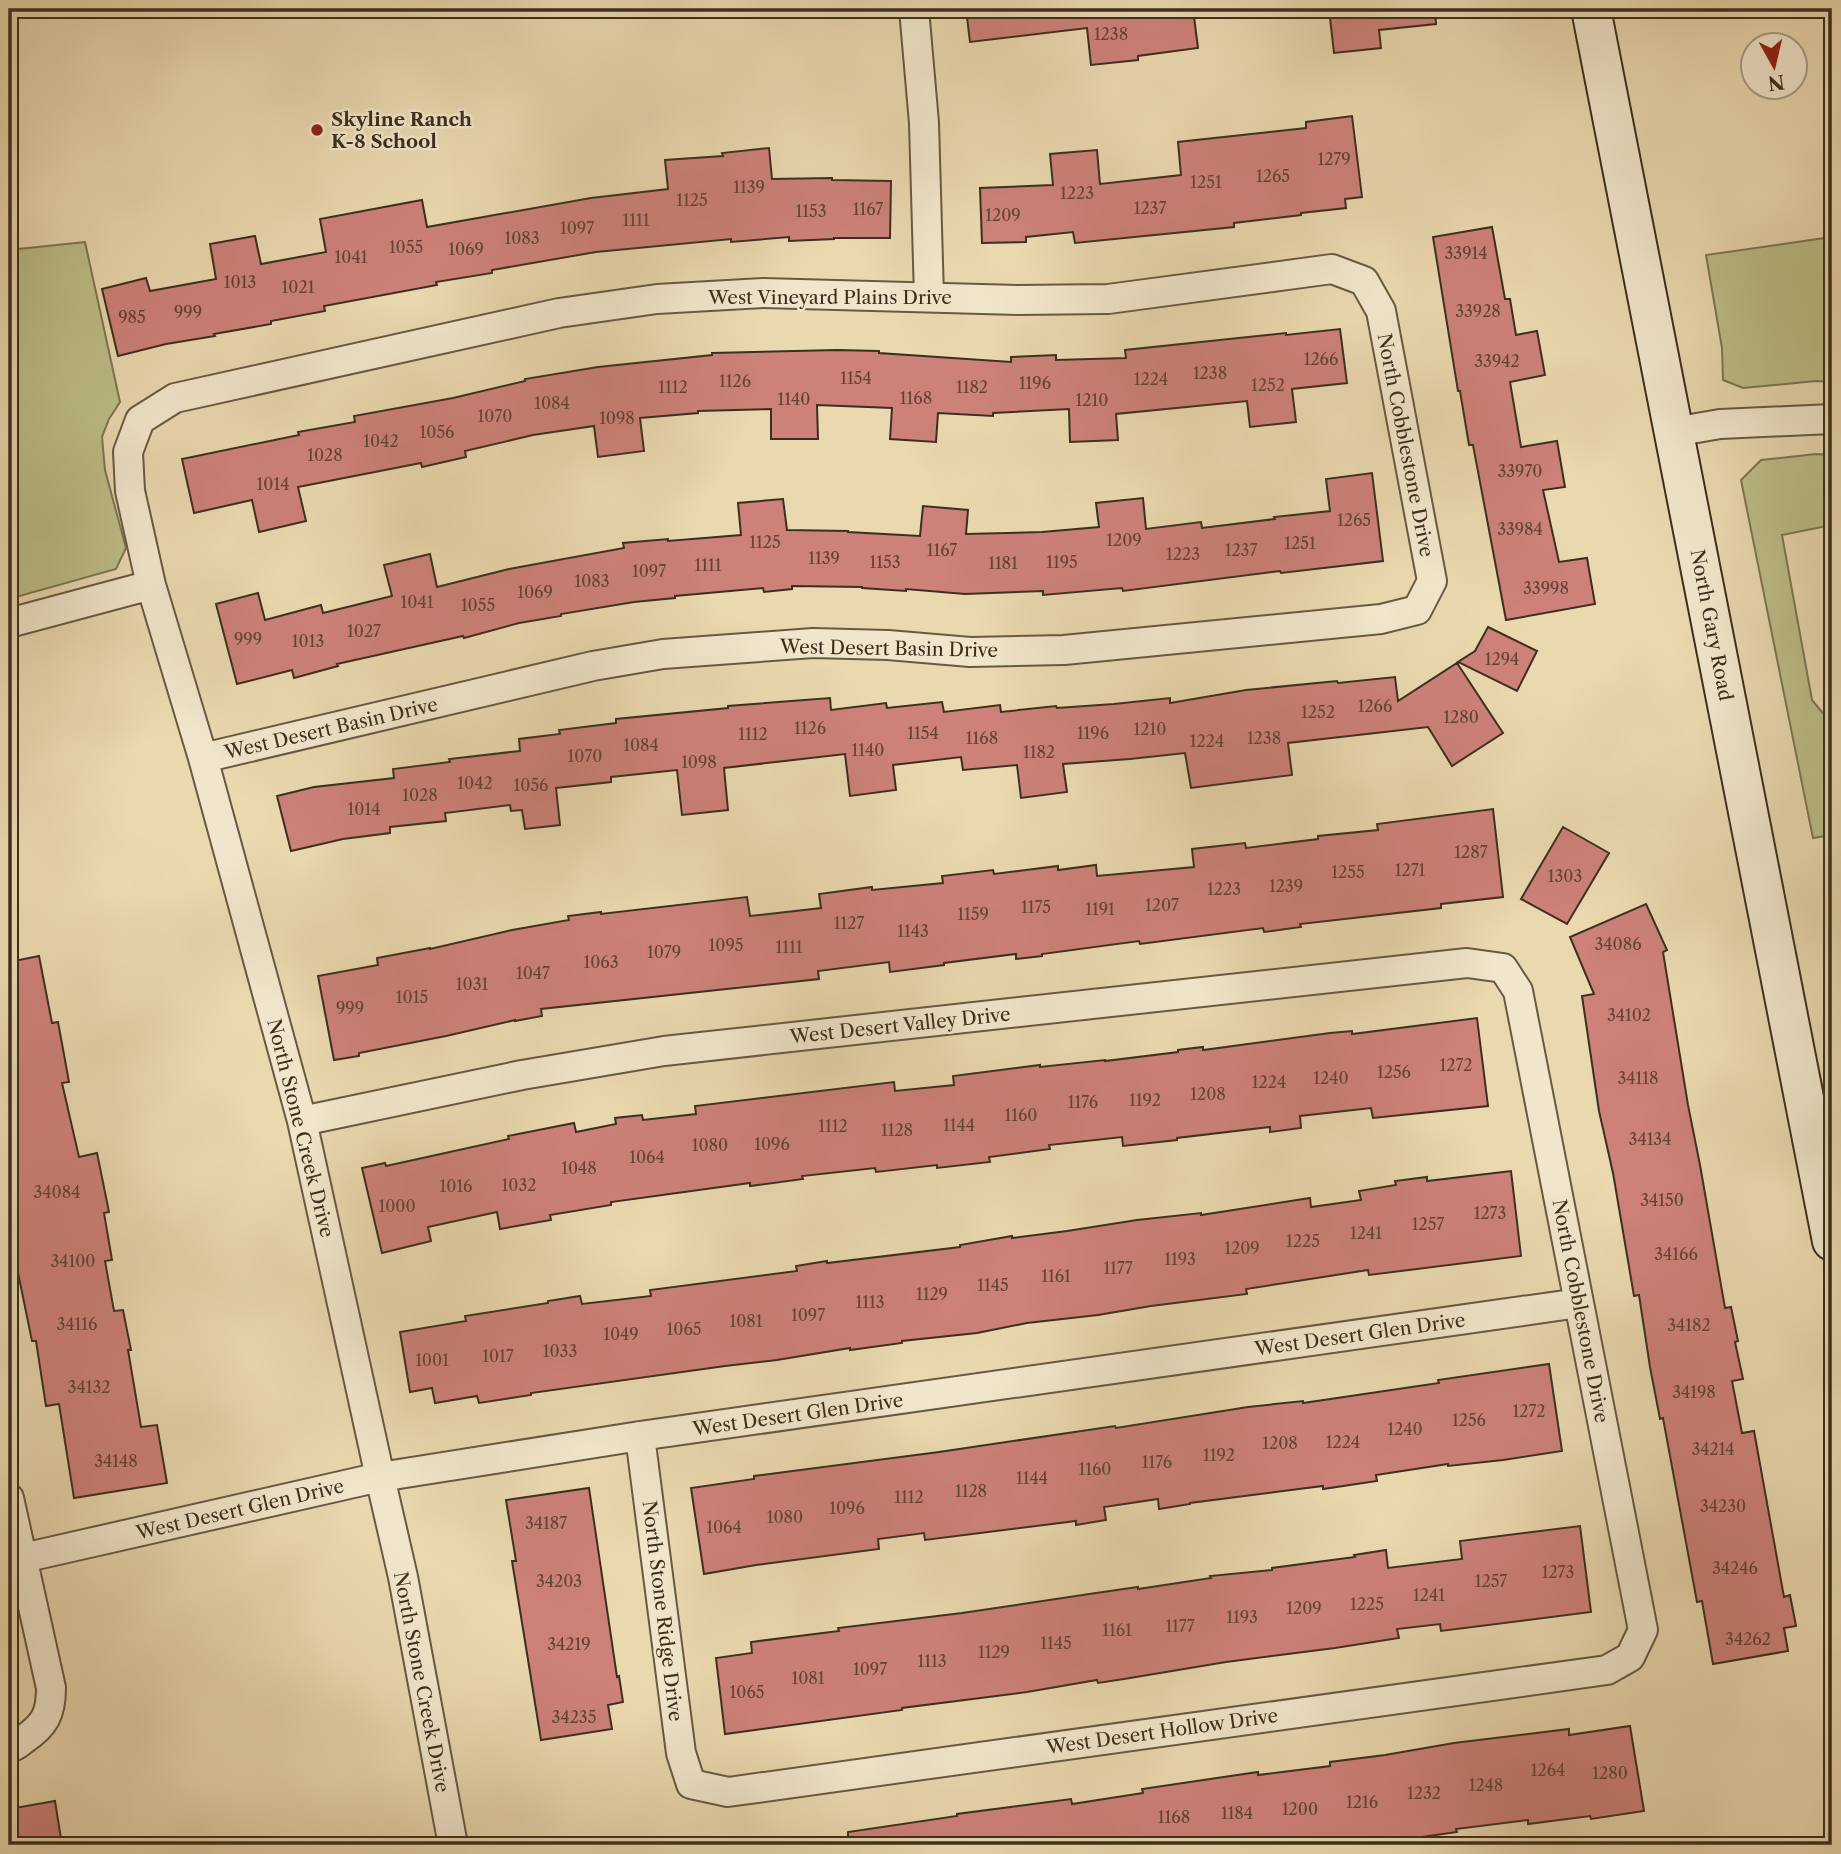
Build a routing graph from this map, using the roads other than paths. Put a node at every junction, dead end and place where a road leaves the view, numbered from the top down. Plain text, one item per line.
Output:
1 (914, 9) edge
2 (1591, 9) edge
3 (1364, 281) joint
4 (929, 297) junction
5 (1832, 419) edge
6 (140, 420) joint
7 (1674, 432) junction
8 (151, 585) junction
9 (1417, 610) joint
10 (9, 623) edge
11 (203, 758) junction
12 (1503, 968) joint
13 (302, 1121) junction
14 (1832, 1241) edge
15 (1579, 1303) junction
16 (640, 1436) junction
17 (380, 1478) junction
18 (9, 1498) edge
19 (23, 1558) junction
20 (1630, 1657) joint
21 (9, 1748) edge
22 (691, 1784) joint
23 (453, 1845) edge

1 - 4 street
2 - 7 main road, North Gary Road
3 - 4 street, West Vineyard Plains Drive
3 - 9 street, North Cobblestone Drive
4 - 6 street, West Vineyard Plains Drive
5 - 7 street
6 - 8 street, North Stone Creek Drive
7 - 14 main road, North Gary Road
8 - 10 street
8 - 11 street, North Stone Creek Drive
9 - 11 street, West Desert Basin Drive
11 - 13 street, North Stone Creek Drive
12 - 13 street, West Desert Valley Drive
12 - 15 street, North Cobblestone Drive
13 - 17 street, North Stone Creek Drive
15 - 16 street, West Desert Glen Drive
15 - 20 street, North Cobblestone Drive
16 - 17 street, West Desert Glen Drive
16 - 22 street, North Stone Ridge Drive
17 - 19 street, West Desert Glen Drive
17 - 23 street, North Stone Creek Drive
18 - 19 street
19 - 21 street
20 - 22 street, West Desert Hollow Drive

